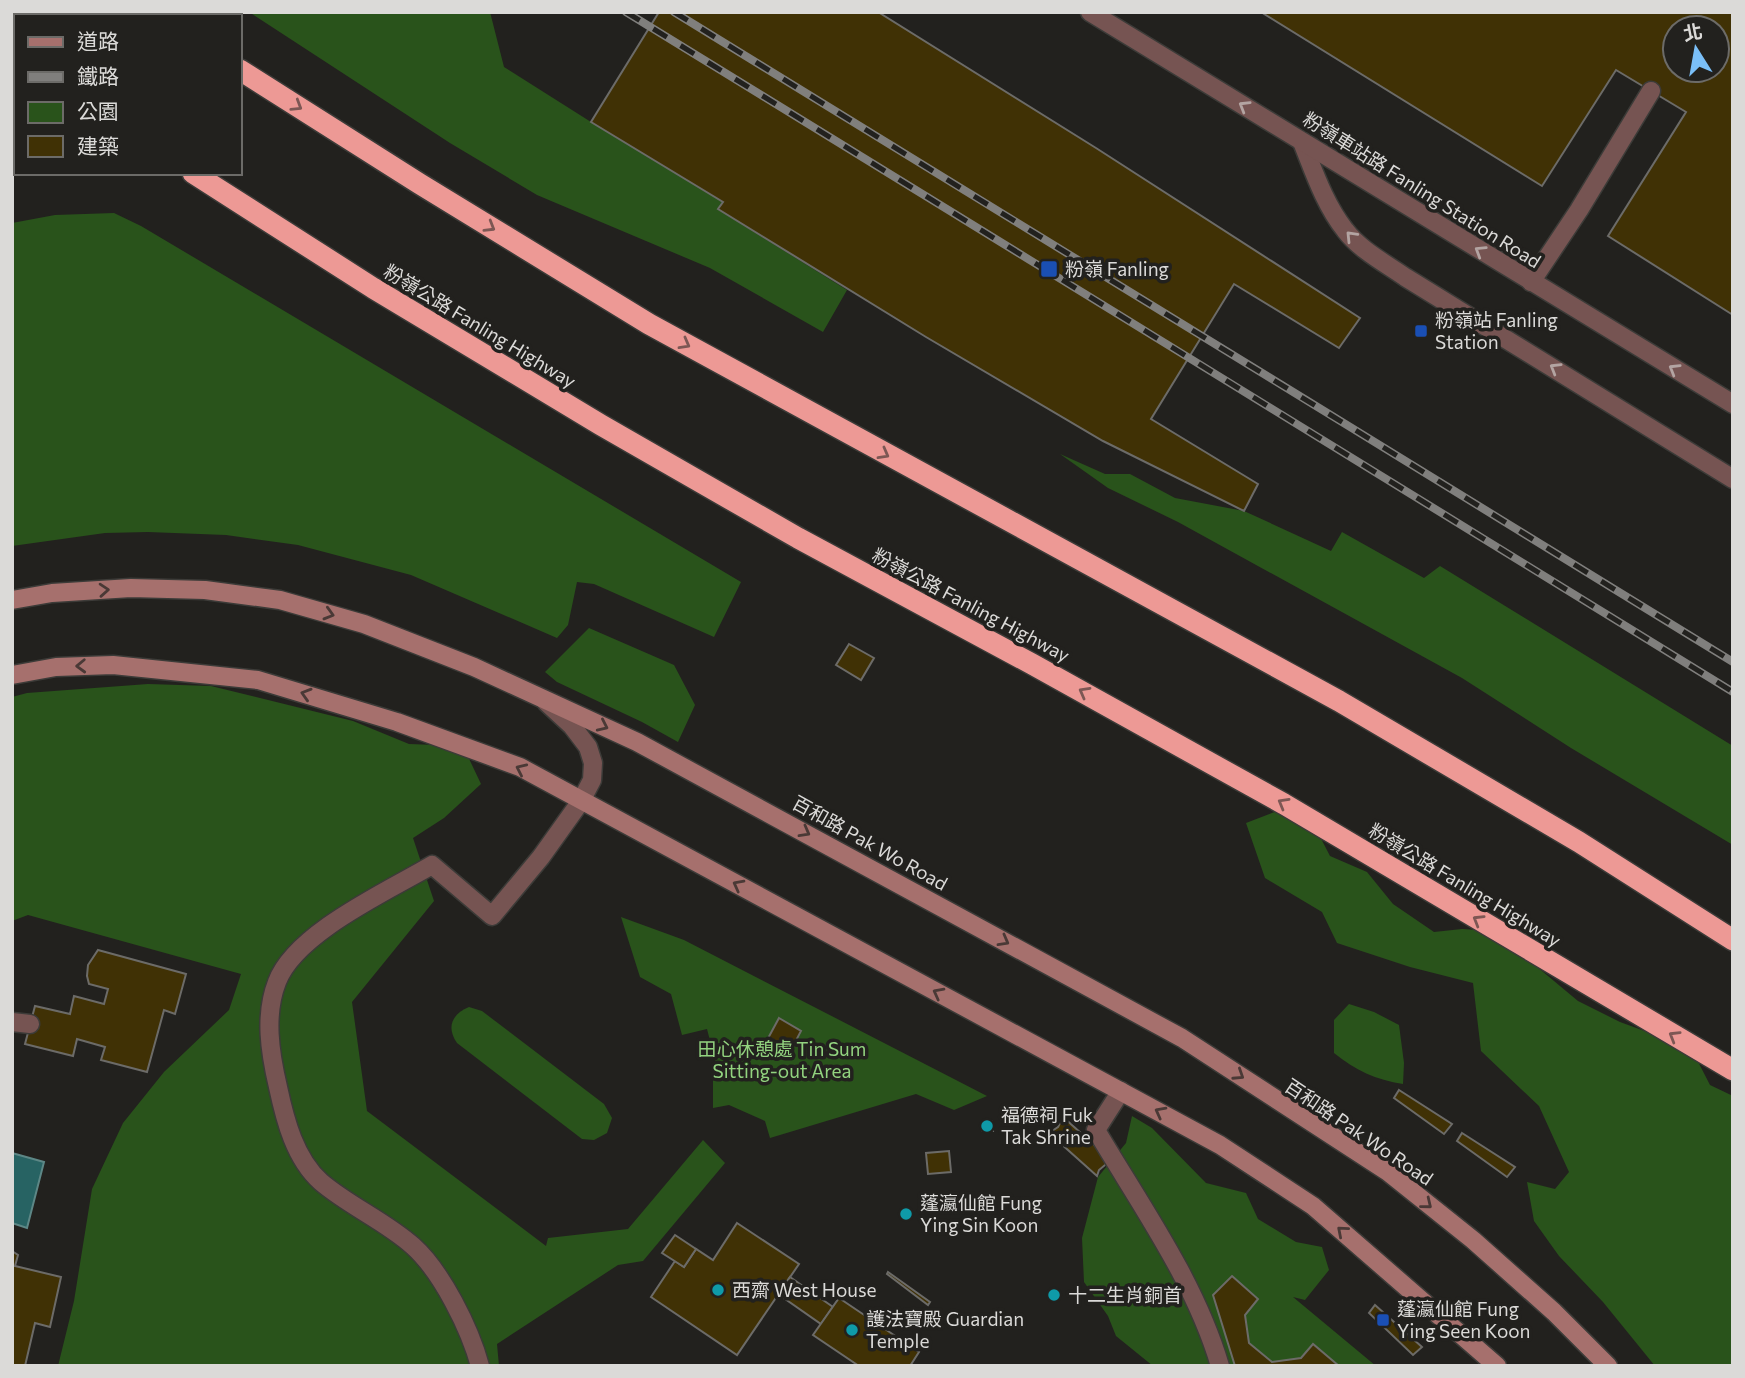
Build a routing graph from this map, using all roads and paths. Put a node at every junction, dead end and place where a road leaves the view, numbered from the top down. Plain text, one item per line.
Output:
1 (1090, 12) edge
2 (242, 71) edge
3 (1651, 91) dead end
4 (1303, 142) junction
5 (196, 175) edge
6 (1531, 282) junction
7 (1733, 404) edge
8 (1733, 479) edge
9 (12, 600) edge
10 (12, 675) edge
11 (541, 698) junction
12 (581, 801) junction
13 (1733, 940) edge
14 (1733, 1070) edge
15 (1121, 1091) junction
16 (480, 1366) edge
17 (1220, 1366) edge
18 (1497, 1366) edge
19 (1608, 1366) edge

4 -> 1 street, 粉嶺車站路 Fanling Station Road
2 -> 13 highway
3 - 6 street
6 -> 4 street, 粉嶺車站路 Fanling Station Road
8 -> 4 street
14 -> 5 highway, 粉嶺公路 Fanling Highway
7 -> 6 street, 粉嶺車站路 Fanling Station Road
9 -> 11 main road, 百和路 Pak Wo Road
12 -> 10 main road
11 - 12 street
11 -> 19 main road, 百和路 Pak Wo Road
15 -> 12 main road
12 - 16 street
15 - 17 street
18 -> 15 main road

